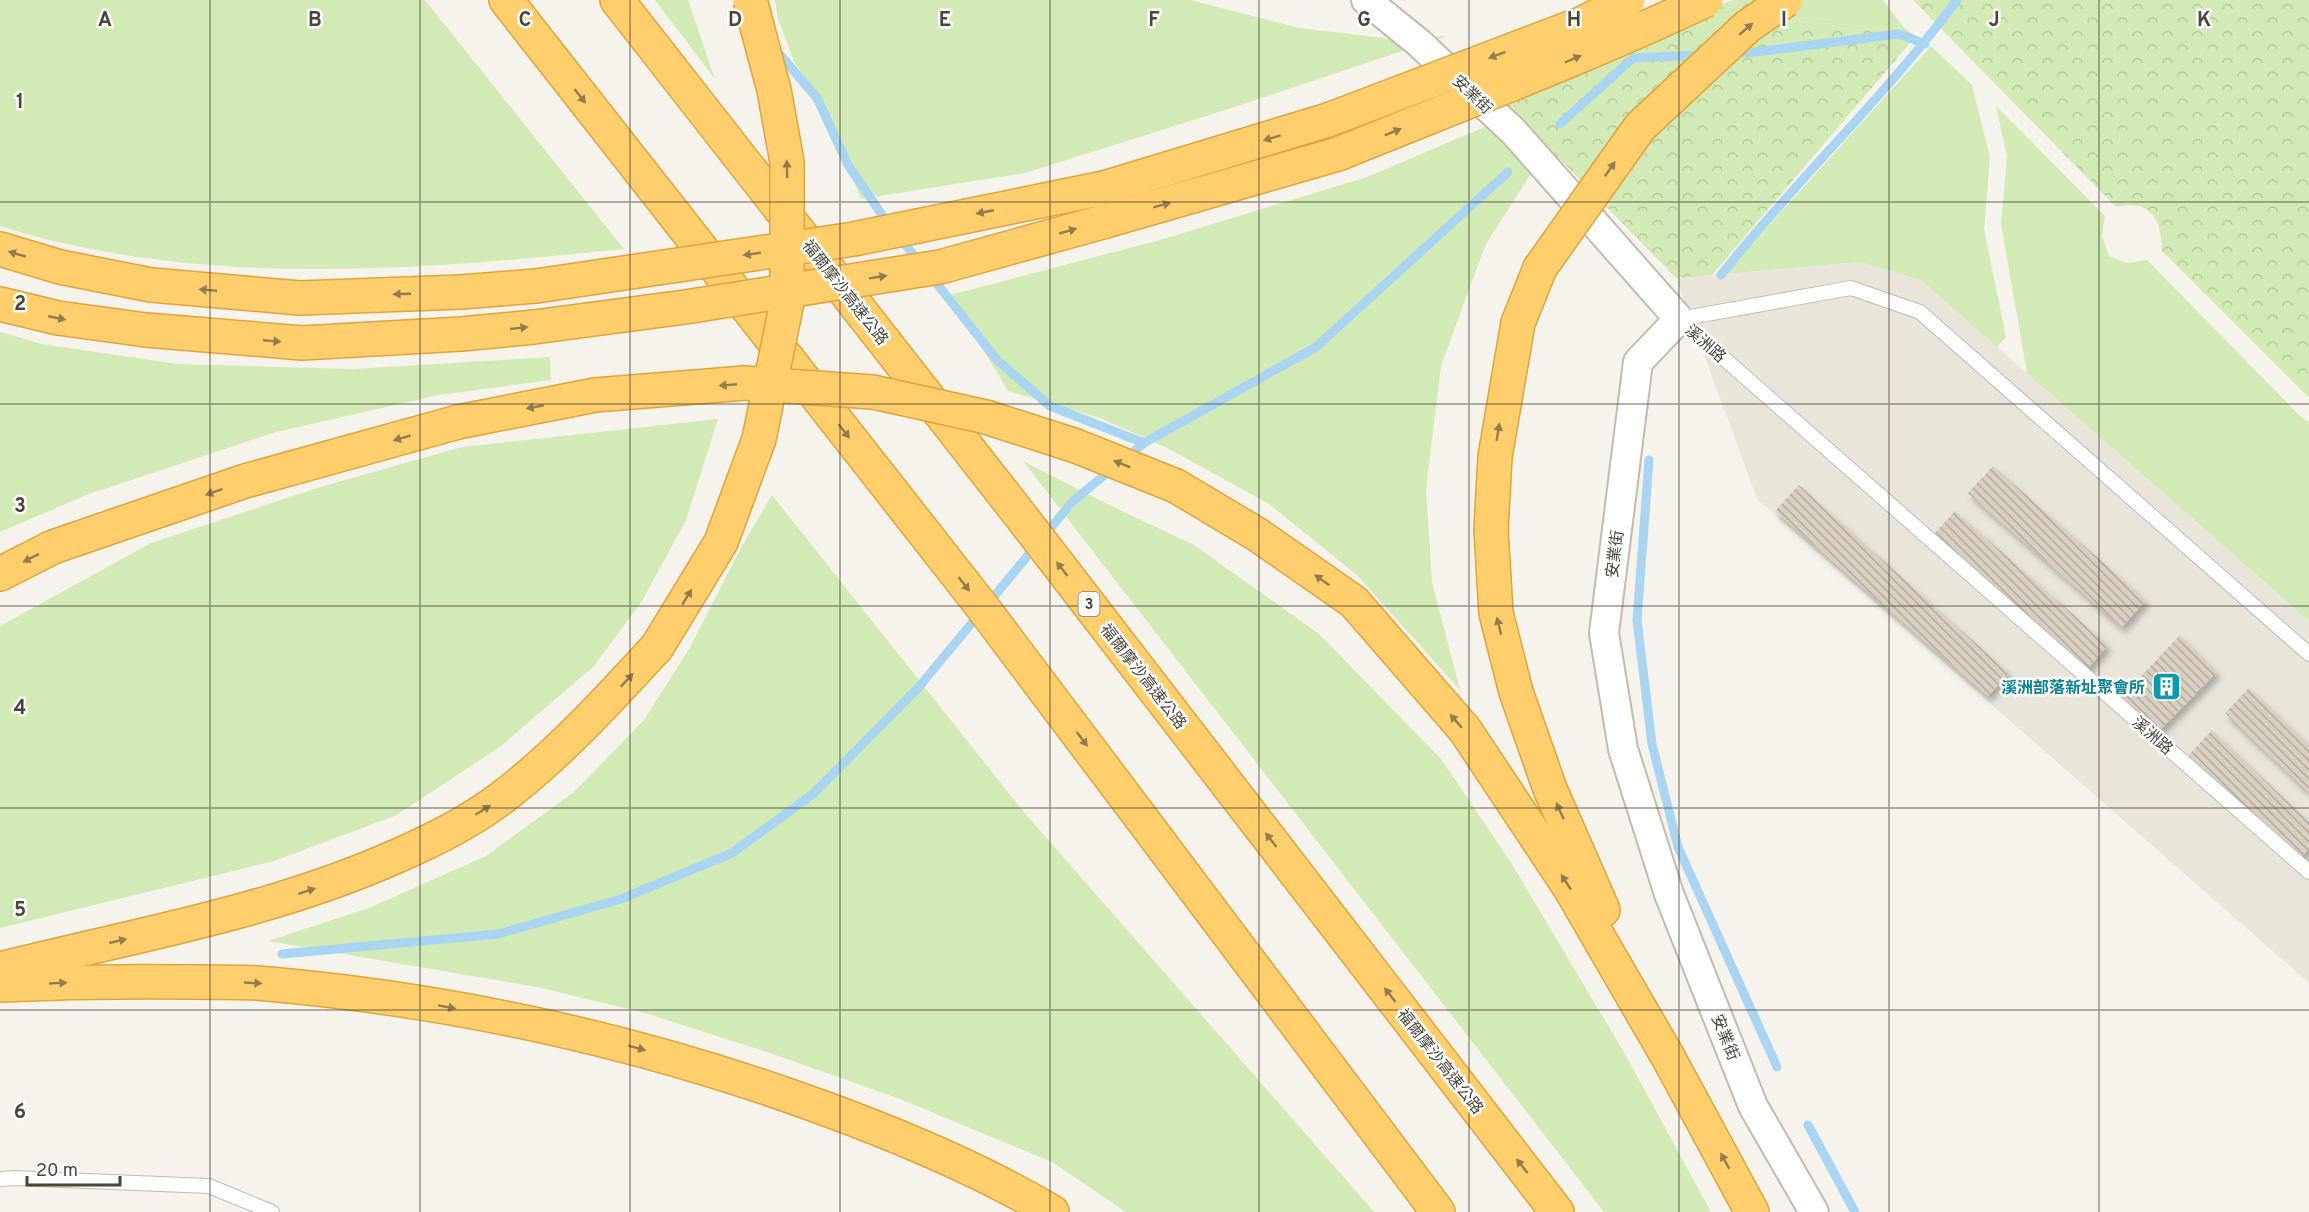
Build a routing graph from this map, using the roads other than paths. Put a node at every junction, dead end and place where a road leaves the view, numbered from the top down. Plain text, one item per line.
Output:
1 (496, 0) edge
2 (506, 0) edge
3 (617, 0) edge
4 (750, 0) edge
5 (1366, 0) edge
6 (1628, 0) edge
7 (1706, 0) edge
8 (1785, 0) edge
9 (548, 57) junction
10 (0, 249) edge
11 (0, 304) edge
12 (1679, 320) junction
13 (0, 574) edge
14 (2309, 654) edge
15 (2309, 873) edge
16 (0, 969) edge
17 (0, 985) edge
18 (1668, 1057) junction
19 (0, 1179) edge
20 (272, 1212) edge
21 (1052, 1212) edge
22 (1438, 1212) edge
23 (1557, 1212) edge
24 (1752, 1212) edge
25 (1814, 1212) edge

1 - 9 highway
2 - 9 highway
23 -> 3 highway, 福爾摩沙高速公路 / 3
16 -> 4 highway, bridge
5 - 12 street, 安業街
6 -> 10 highway, bridge
11 -> 7 highway, bridge
18 -> 8 highway, bridge
9 -> 22 highway
12 - 14 lane, 溪洲路
12 - 15 lane, 溪洲路
12 - 25 street, 安業街
18 -> 13 highway, bridge
17 -> 21 highway
24 -> 18 highway
19 - 20 lane

